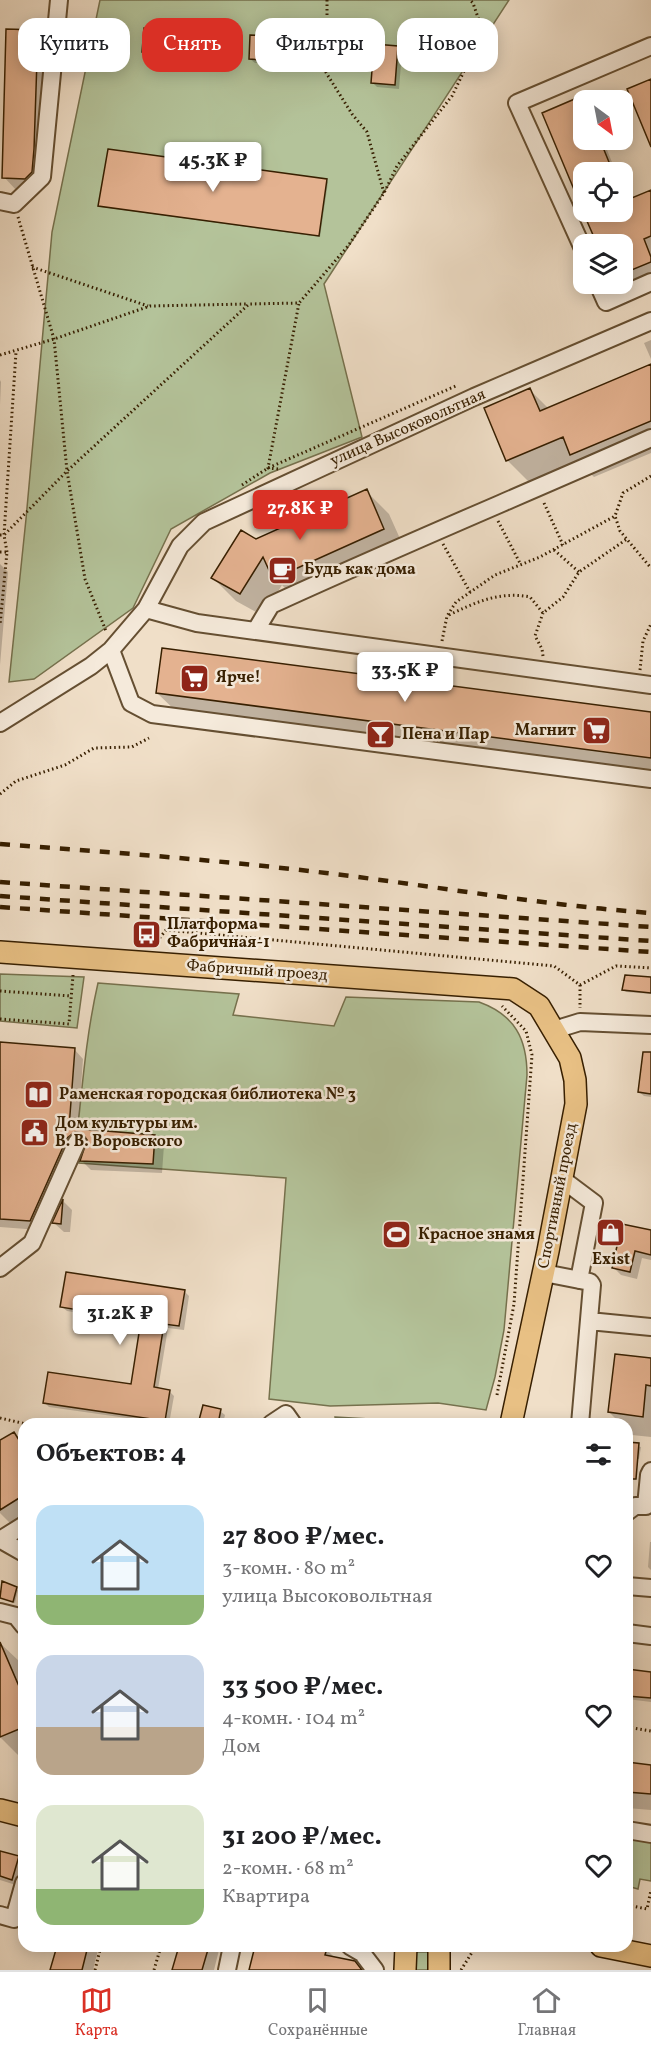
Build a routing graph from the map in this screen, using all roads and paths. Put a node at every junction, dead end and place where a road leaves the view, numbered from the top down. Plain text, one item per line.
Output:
1 (59, 0) edge
2 (327, 0) edge
3 (473, 1) edge
4 (651, 46) edge
5 (384, 193) junction
6 (7, 202) edge
7 (576, 234) edge
8 (32, 267) junction
9 (651, 282) edge
10 (633, 290) edge
11 (602, 294) edge
12 (624, 294) edge
13 (299, 303) junction
14 (249, 304) junction
15 (150, 306) junction
16 (651, 321) edge
17 (54, 339) junction
18 (16, 352) junction
19 (0, 355) edge
20 (651, 438) edge
21 (67, 471) junction
22 (309, 473) junction
23 (651, 476) edge
24 (537, 489) junction
25 (492, 508) junction
26 (615, 516) junction
27 (437, 531) junction
28 (2, 535) edge
29 (627, 539) junction
30 (562, 545) junction
31 (554, 550) junction
32 (0, 552) edge
33 (7, 552) junction
34 (521, 565) junction
35 (651, 568) edge
36 (579, 572) junction
37 (470, 592) junction
38 (147, 609) junction
39 (543, 613) junction
40 (447, 616) junction
41 (651, 624) edge
42 (0, 625) edge
43 (256, 630) junction
44 (111, 650) junction
45 (439, 657) junction
46 (544, 671) junction
47 (645, 684) edge
48 (0, 707) edge
49 (25, 708) junction
50 (0, 723) edge
51 (149, 738) dead end
52 (651, 779) edge
53 (0, 794) edge
54 (0, 952) edge
55 (139, 962) junction
56 (74, 967) dead end
57 (651, 968) edge
58 (580, 985) junction
59 (0, 991) edge
60 (71, 996) junction
61 (508, 998) junction
62 (0, 1019) edge
63 (580, 1022) junction
64 (651, 1025) edge
65 (554, 1030) junction
66 (77, 1142) dead end
67 (562, 1179) junction
68 (0, 1268) edge
69 (544, 1273) junction
70 (579, 1280) junction
71 (589, 1321) junction
72 (651, 1327) edge
73 (496, 1402) dead end
74 (0, 1418) edge
75 (512, 1418) edge
76 (581, 1418) edge
77 (18, 1422) edge
78 (651, 1472) edge
79 (648, 1507) edge
80 (633, 1508) edge
81 (18, 1530) edge
82 (0, 1540) edge
83 (18, 1550) edge
84 (633, 1586) edge
85 (651, 1588) edge
86 (0, 1612) edge
87 (18, 1618) edge
88 (633, 1634) edge
89 (651, 1636) edge
90 (633, 1728) edge
91 (651, 1731) edge
92 (0, 1810) edge
93 (18, 1814) edge
94 (633, 1831) edge
95 (651, 1834) edge
96 (651, 1890) edge
97 (18, 1905) edge
98 (633, 1906) edge
99 (649, 1909) edge
100 (0, 1915) edge
101 (100, 1952) edge
102 (159, 1952) edge
103 (231, 1952) edge
104 (360, 1952) edge
105 (406, 1952) edge
106 (440, 1952) edge
107 (472, 1952) edge
108 (631, 1952) edge
109 (651, 1956) edge
110 (95, 1970) edge
111 (154, 1970) edge
112 (227, 1970) edge
113 (375, 1970) edge
114 (405, 1970) edge
115 (439, 1970) edge
116 (461, 1970) edge

1 - 6 street
2 - 5 path
3 - 5 path
4 - 7 street
5 - 13 path
6 - 8 path
8 - 15 path
8 - 17 path
9 - 10 street
11 - 12 street
13 - 14 path
13 - 22 path
14 - 15 path
14 - 21 path
15 - 17 path
16 - 22 street, улица Высоковольтная
17 - 18 path
17 - 21 path
18 - 19 path
18 - 28 path
20 - 24 street
21 - 28 path
21 - 44 path
22 - 38 street, улица Высоковольтная
23 - 26 path
24 - 25 street
24 - 30 path
25 - 27 street
25 - 34 path
26 - 29 path
26 - 30 path
27 - 37 path
27 - 43 street
28 - 33 path
29 - 35 path
29 - 36 path
30 - 31 path
31 - 34 path
31 - 36 path
32 - 33 path
33 - 42 path
34 - 37 path
36 - 39 path
37 - 40 path
38 - 43 street
38 - 44 street, улица Высоковольтная
39 - 40 path
39 - 46 path
40 - 45 path
41 - 47 path
43 - 45 street
44 - 49 street, улица Высоковольтная
44 - 52 street
45 - 46 street
46 - 47 street
48 - 49 street
49 - 50 street, улица Высоковольтная
51 - 53 path
54 - 55 main road, Фабричный проезд
55 - 58 path
55 - 61 main road, Фабричный проезд
56 - 60 path
57 - 58 path
58 - 63 path
59 - 60 path
60 - 62 path
61 - 65 main road, Спортивный проезд
61 - 73 path
63 - 64 street
63 - 65 street
65 - 67 main road, Спортивный проезд
66 - 68 street
67 - 69 main road, Спортивный проезд
67 - 70 street
69 - 70 street
69 - 75 main road, Спортивный проезд
70 - 71 street
71 - 72 street
71 - 76 street
74 - 77 path
78 - 79 street
79 - 80 street
81 - 82 street
82 - 83 street
84 - 85 street
86 - 87 street
88 - 89 street
90 - 91 path
92 - 93 main road
94 - 95 street
96 - 99 path
97 - 100 street
98 - 99 path
101 - 110 path
102 - 111 path
103 - 112 street
104 - 113 street
105 - 114 main road
106 - 115 main road
107 - 116 path
108 - 109 main road

